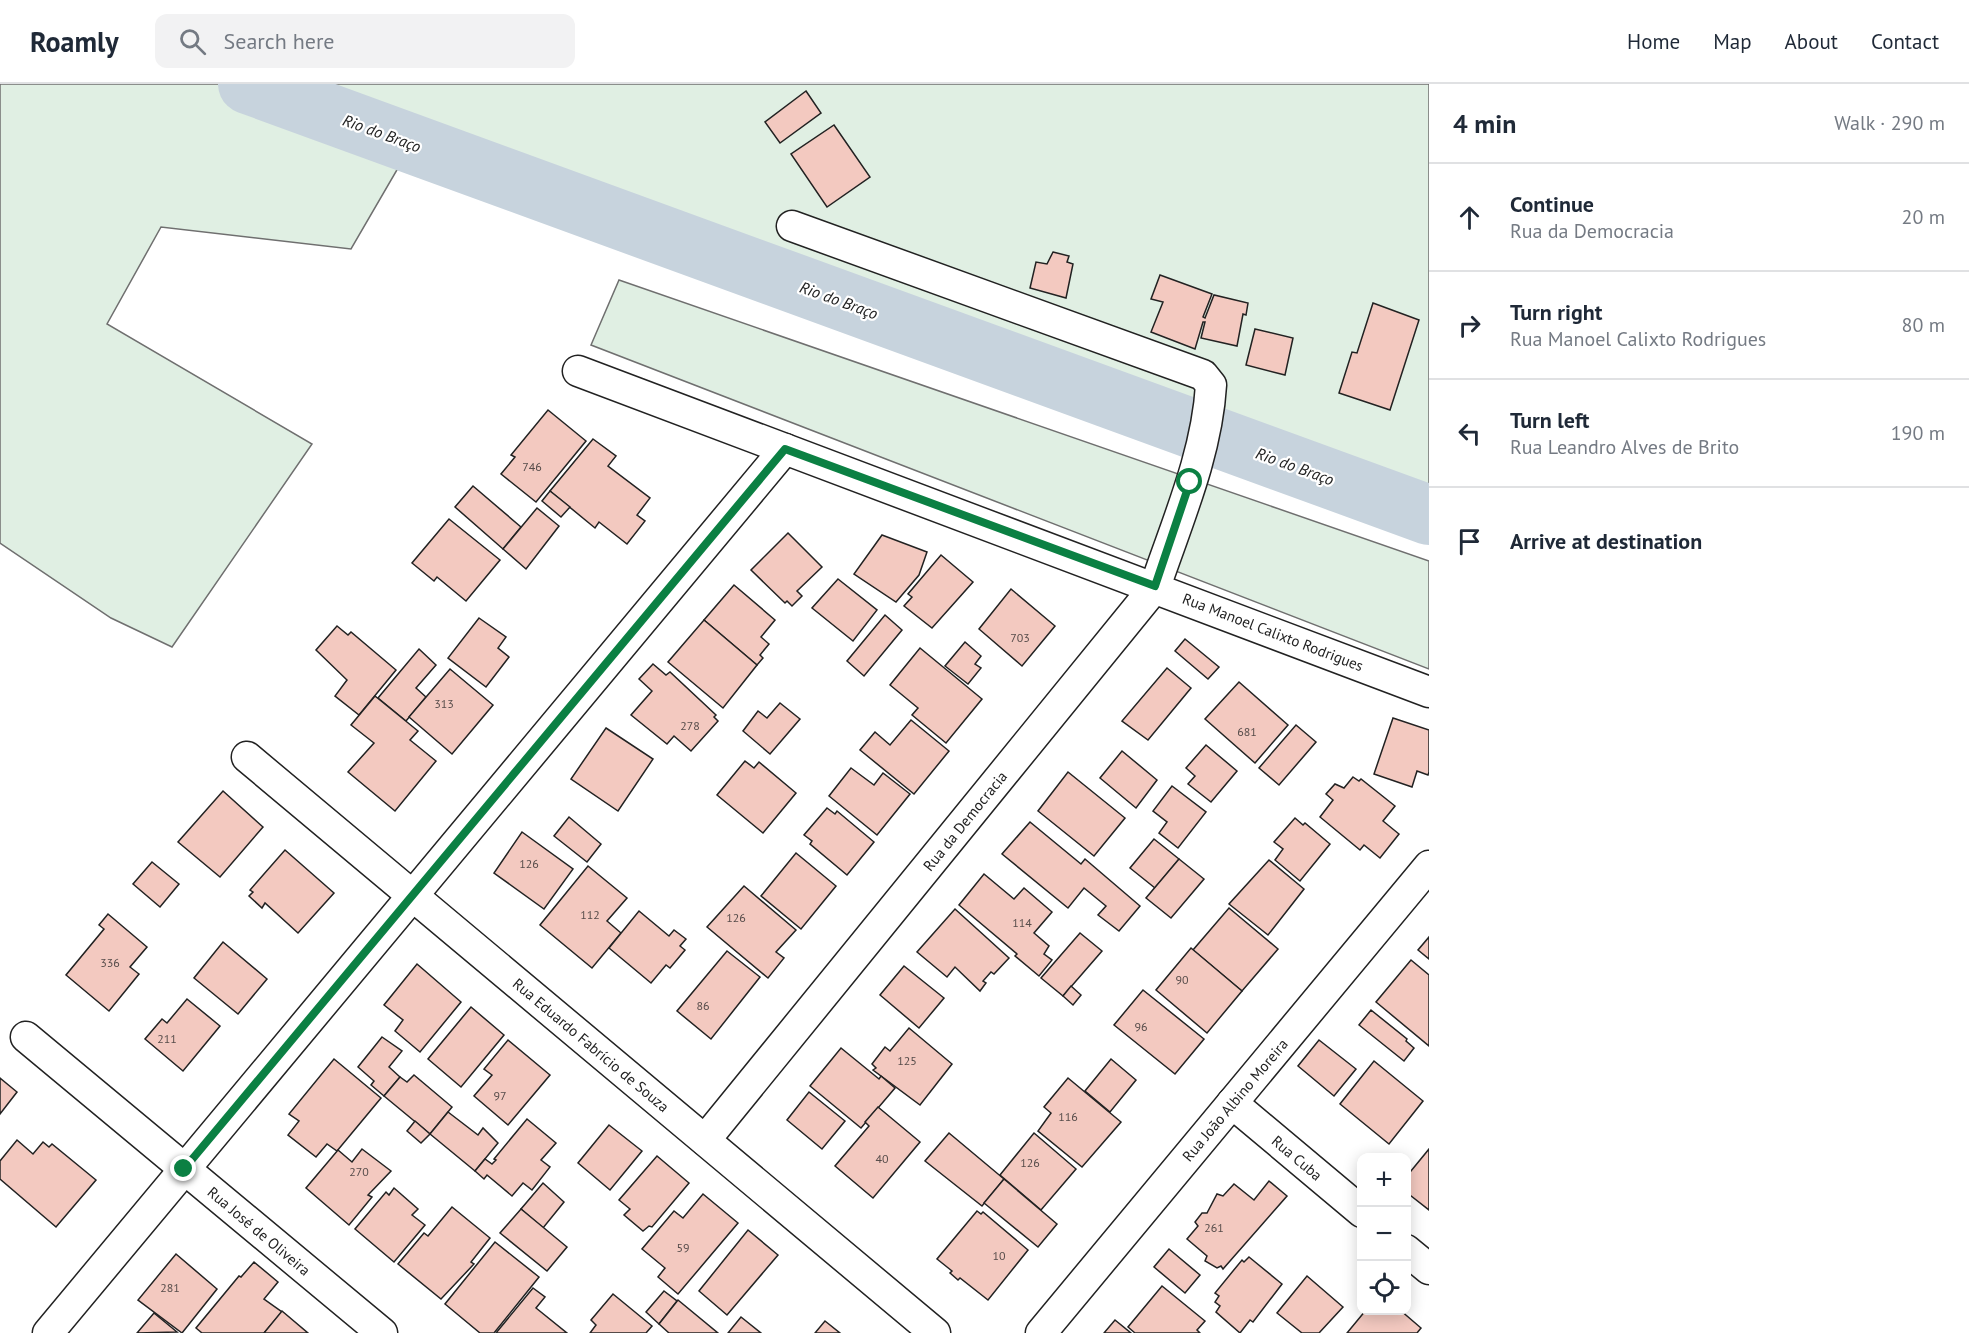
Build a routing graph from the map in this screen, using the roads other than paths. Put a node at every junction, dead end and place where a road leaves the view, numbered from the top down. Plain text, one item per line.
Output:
1 (792, 226) dead end
2 (578, 371) dead end
3 (785, 449) junction
4 (1155, 586) junction
5 (1429, 692) edge
6 (247, 758) dead end
7 (1429, 866) edge
8 (412, 896) junction
9 (26, 1037) dead end
10 (1232, 1104) junction
11 (705, 1140) junction
12 (184, 1169) junction
13 (1357, 1208) edge
14 (1411, 1253) edge
15 (1429, 1269) edge
16 (48, 1333) edge
17 (382, 1333) edge
18 (935, 1333) edge
19 (1041, 1333) edge

1 - 4 street, Rua da Democracia
2 - 3 street, Rua Manoel Calixto Rodrigues
3 - 4 street, Rua Manoel Calixto Rodrigues
3 - 8 street
4 - 5 street, Rua Manoel Calixto Rodrigues
4 - 11 street, Rua da Democracia
6 - 8 street, Rua Eduardo Fabrício de Souza
7 - 10 street, Rua João Albino Moreira
8 - 11 street, Rua Eduardo Fabrício de Souza
8 - 12 street
9 - 12 street, Rua José de Oliveira
10 - 13 street, Rua Cuba
10 - 19 street, Rua João Albino Moreira
11 - 18 street, Rua Eduardo Fabrício de Souza
12 - 16 street
12 - 17 street, Rua José de Oliveira
14 - 15 street

